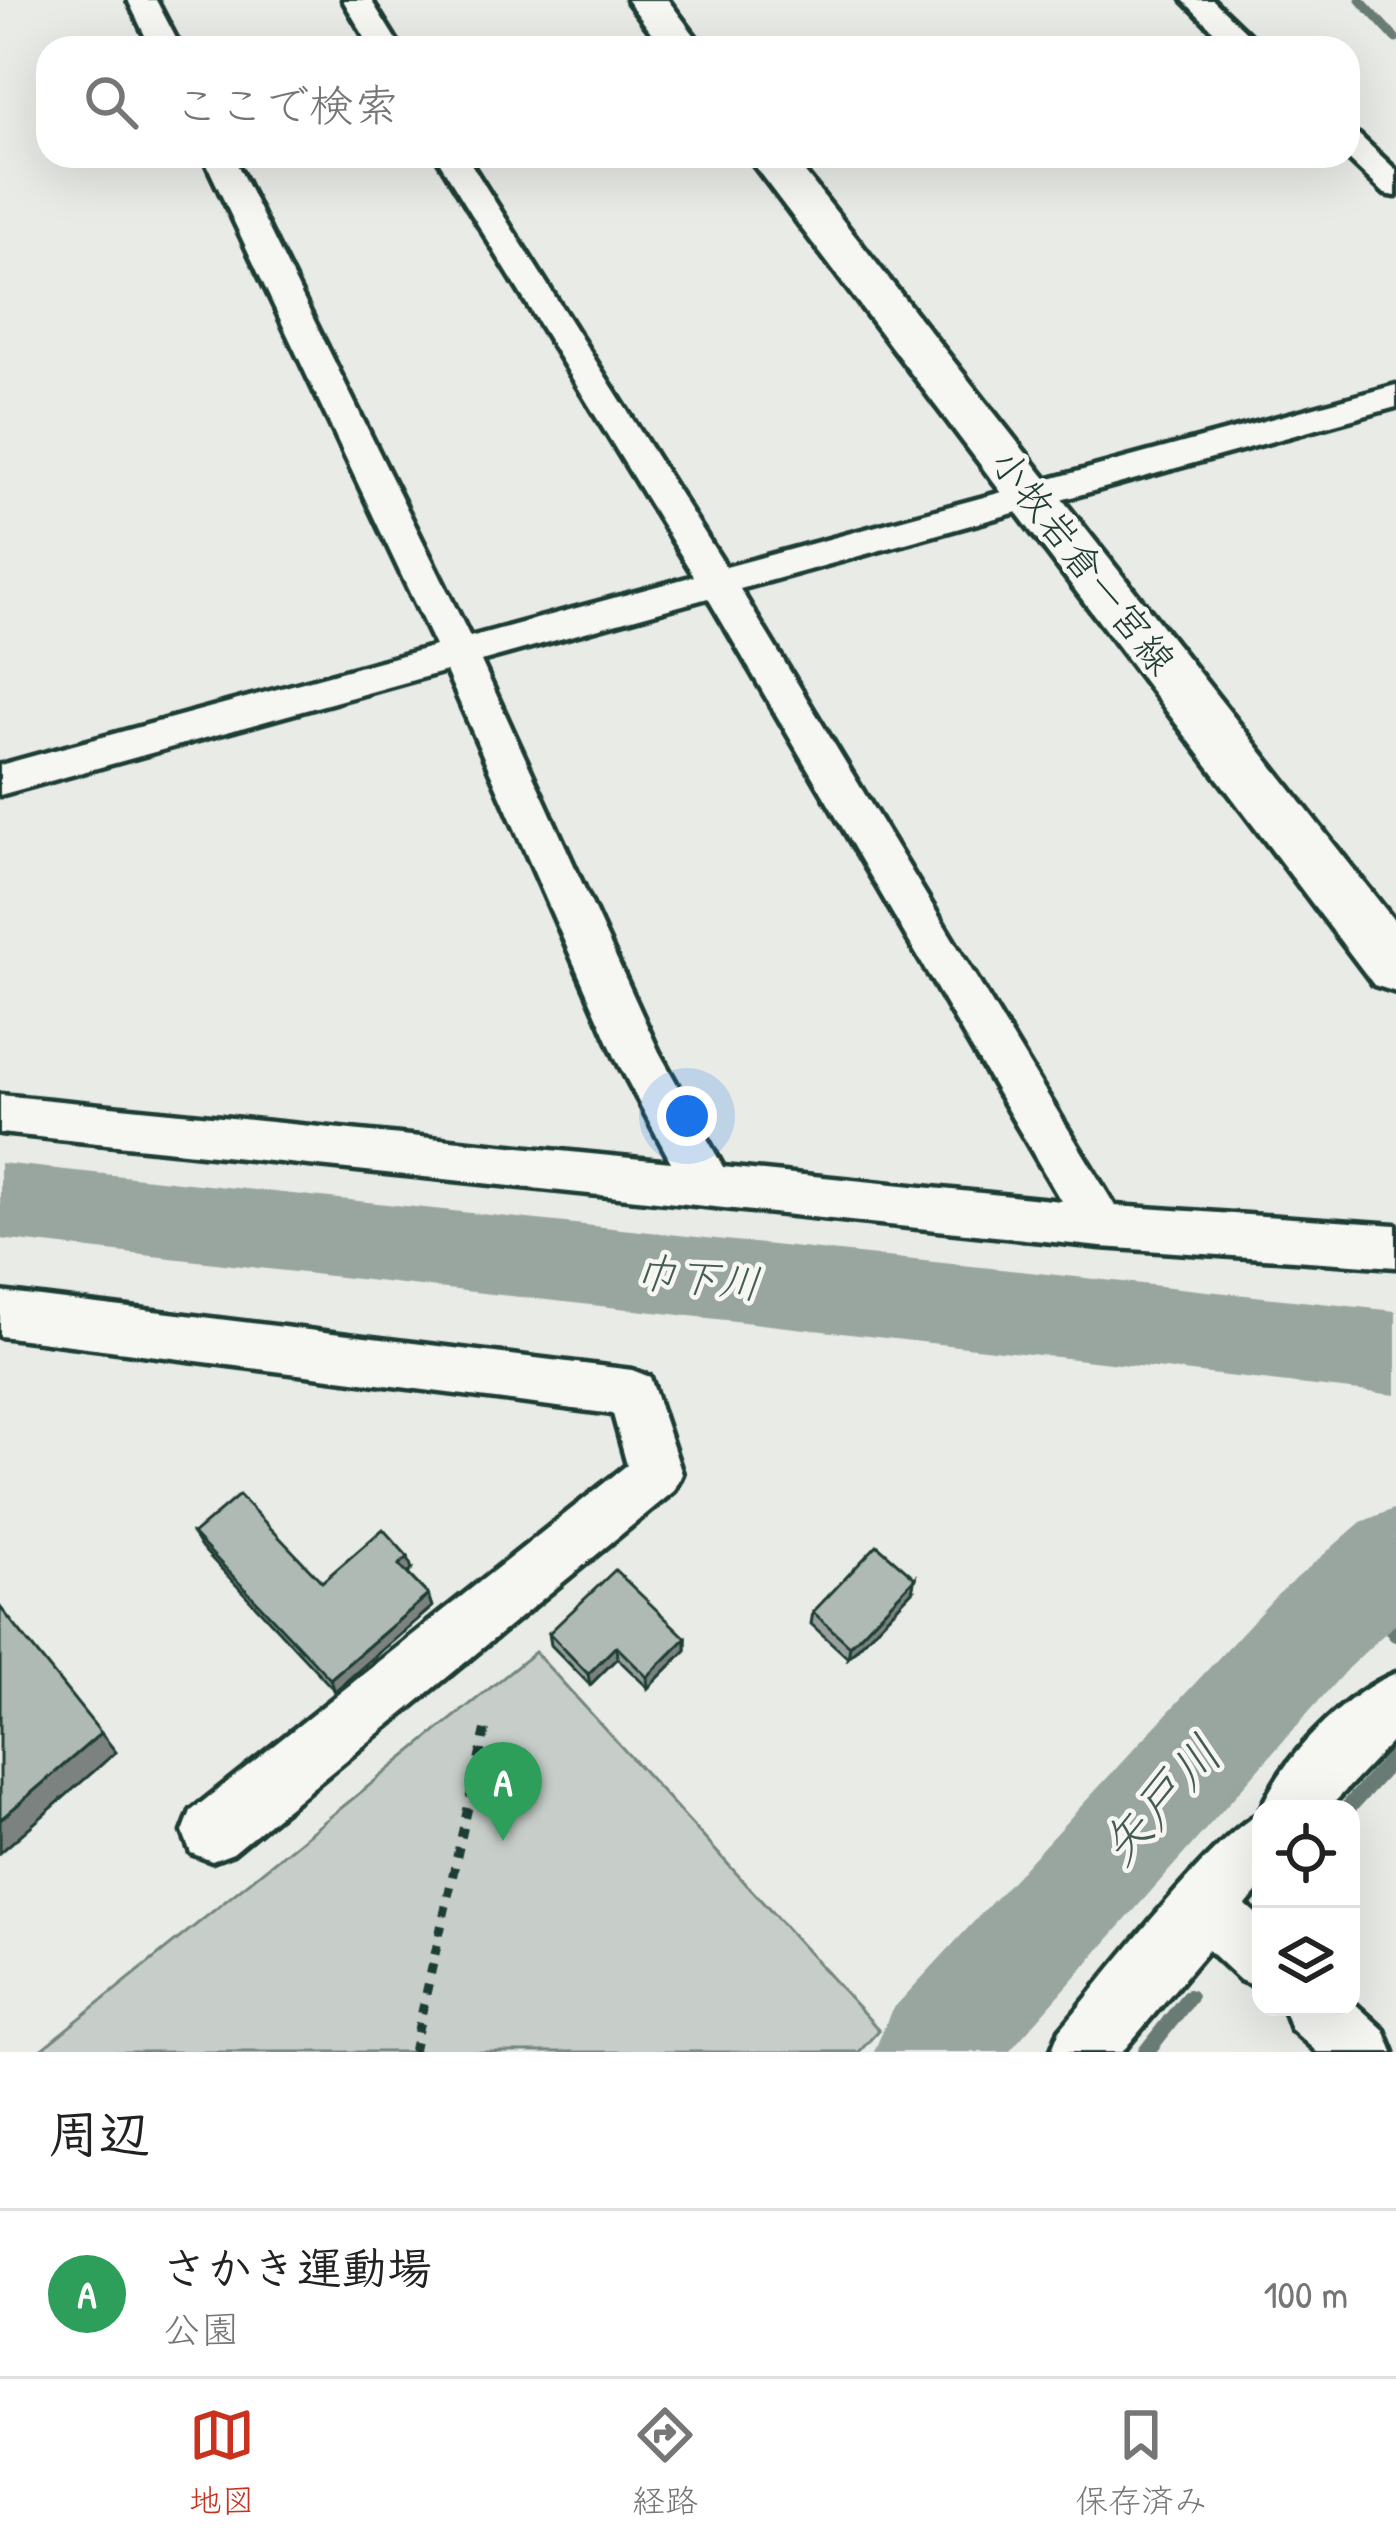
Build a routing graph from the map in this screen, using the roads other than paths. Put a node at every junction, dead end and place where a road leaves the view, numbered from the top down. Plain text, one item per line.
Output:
1 (142, 0) edge
2 (357, 0) edge
3 (647, 0) edge
4 (1197, 0) edge
5 (160, 36) edge
6 (379, 36) edge
7 (675, 36) edge
8 (1235, 36) edge
9 (1360, 153) edge
10 (224, 168) edge
11 (458, 168) edge
12 (778, 168) edge
13 (1396, 187) edge
14 (1396, 396) edge
15 (1036, 499) junction
16 (718, 584) junction
17 (458, 652) junction
18 (0, 780) edge
19 (1396, 968) edge
20 (0, 1114) edge
21 (707, 1183) junction
22 (1101, 1226) junction
23 (1396, 1246) edge
24 (0, 1314) edge
25 (1396, 1702) edge
26 (1298, 1800) edge
27 (212, 1832) dead end
28 (1252, 1852) edge
29 (1204, 1906) junction
30 (1252, 1951) edge
31 (1323, 2016) edge
32 (1082, 2052) edge
33 (1362, 2052) edge

1 - 5 street
2 - 6 street
3 - 7 main road
4 - 8 street
9 - 13 street
10 - 17 street
11 - 16 street
12 - 15 main road, 小牧岩倉一宮線
14 - 15 street
15 - 16 street
15 - 19 main road, 小牧岩倉一宮線
16 - 17 street
16 - 22 street
17 - 18 street
17 - 21 street
20 - 21 street
21 - 22 street
22 - 23 street
24 - 27 street
25 - 26 street
28 - 29 street
29 - 30 street
29 - 32 street
31 - 33 street

